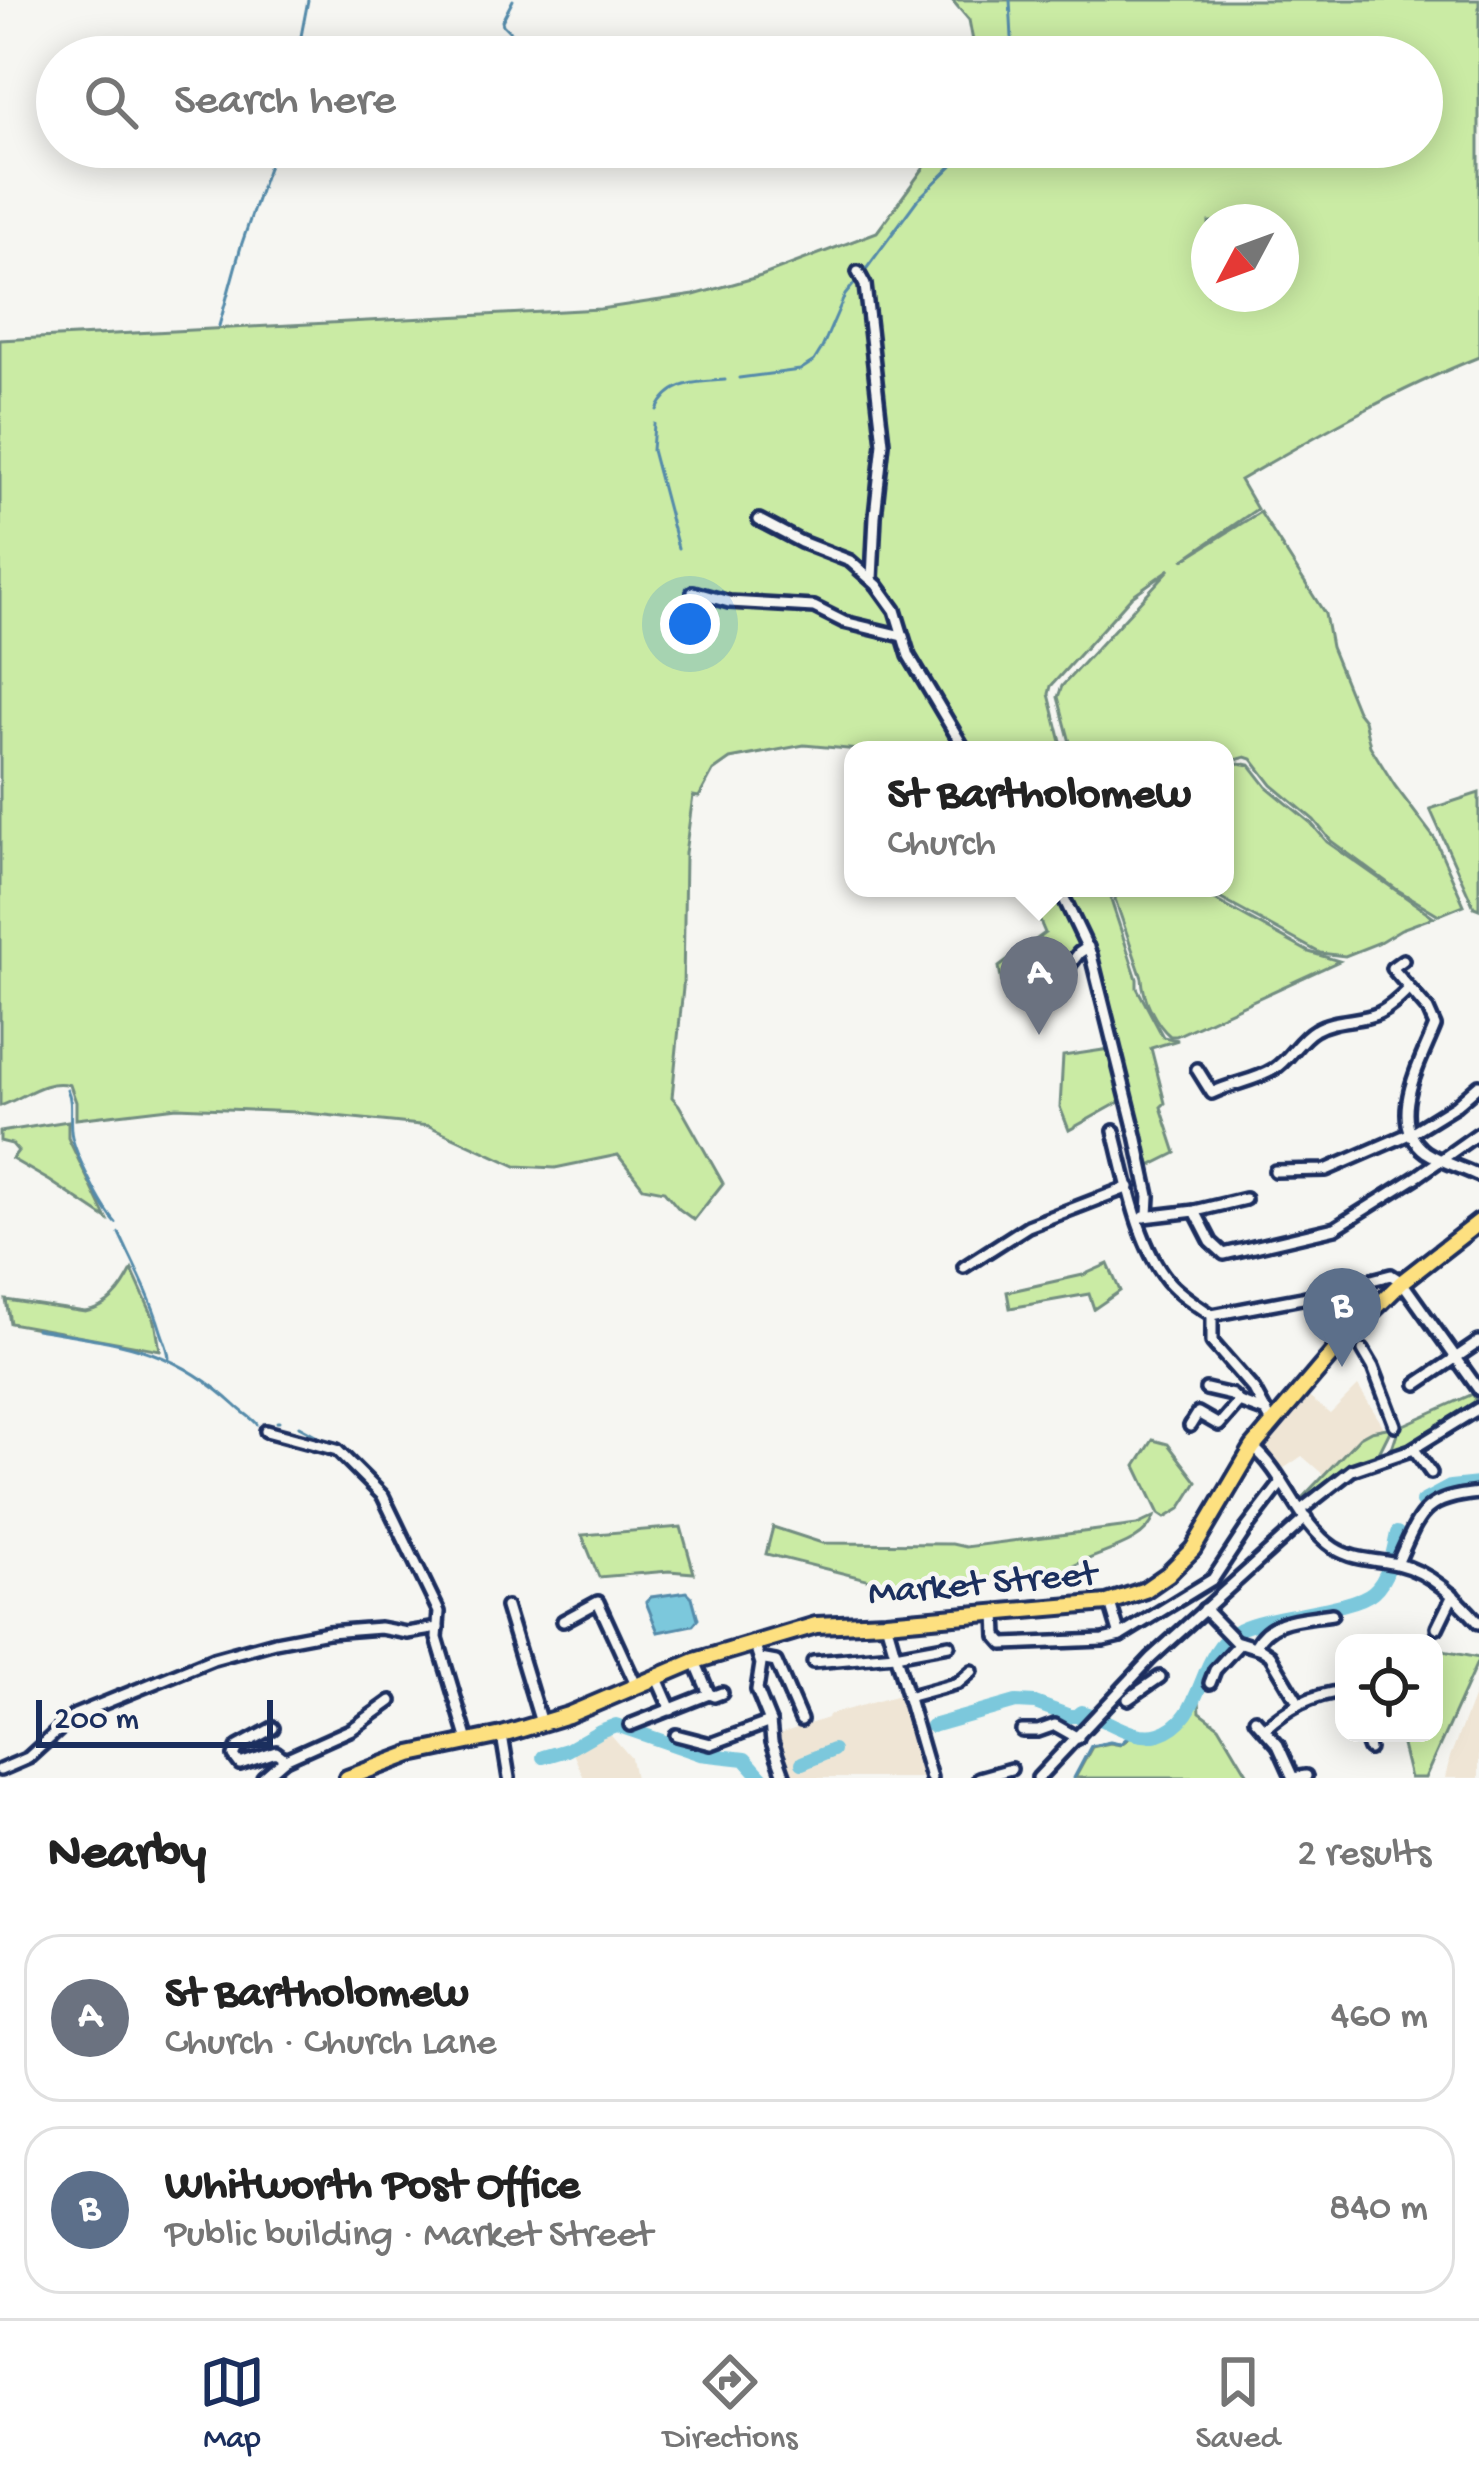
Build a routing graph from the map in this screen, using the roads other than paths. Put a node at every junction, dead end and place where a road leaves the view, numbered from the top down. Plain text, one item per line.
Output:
1 (858, 272) dead end
2 (760, 520) dead end
3 (872, 579) junction
4 (693, 592) dead end
5 (902, 636) junction
6 (960, 741) edge
7 (1063, 897) edge
8 (1088, 947) junction
9 (1403, 960) dead end
10 (1409, 989) junction
11 (1043, 1000) dead end
12 (1197, 1069) dead end
13 (1479, 1085) edge
14 (1114, 1131) dead end
15 (1479, 1133) edge
16 (1409, 1134) junction
17 (1441, 1158) junction
18 (1274, 1171) dead end
19 (1479, 1177) edge
20 (1129, 1187) junction
21 (1245, 1199) dead end
22 (1195, 1211) junction
23 (1143, 1218) junction
24 (1479, 1222) edge
25 (964, 1267) dead end
26 (1402, 1282) junction
27 (1212, 1315) junction
28 (1479, 1342) edge
29 (1364, 1350) dead end
30 (1457, 1358) junction
31 (1418, 1384) dead end
32 (1206, 1388) dead end
33 (1479, 1390) edge
34 (1239, 1402) junction
35 (1479, 1408) edge
36 (1269, 1418) junction
37 (1395, 1425) dead end
38 (1190, 1426) dead end
39 (266, 1431) dead end
40 (1253, 1447) junction
41 (1414, 1448) junction
42 (1431, 1473) dead end
43 (1282, 1482) junction
44 (1479, 1493) edge
45 (1304, 1514) junction
46 (1396, 1564) junction
47 (1453, 1595) junction
48 (1111, 1603) junction
49 (506, 1607) dead end
50 (1204, 1609) junction
51 (996, 1613) junction
52 (1332, 1614) dead end
53 (563, 1621) dead end
54 (886, 1622) junction
55 (1479, 1623) edge
56 (438, 1628) junction
57 (1437, 1628) dead end
58 (1120, 1636) junction
59 (754, 1642) junction
60 (1238, 1642) junction
61 (949, 1645) dead end
62 (1255, 1646) junction
63 (895, 1655) junction
64 (760, 1659) junction
65 (695, 1660) junction
66 (813, 1663) dead end
67 (973, 1671) dead end
68 (1136, 1675) junction
69 (656, 1676) junction
70 (1160, 1677) dead end
71 (1210, 1683) dead end
72 (636, 1685) junction
73 (1145, 1687) junction
74 (1335, 1692) edge
75 (722, 1693) dead end
76 (709, 1694) junction
77 (907, 1696) junction
78 (1128, 1699) dead end
79 (391, 1701) dead end
80 (1298, 1702) junction
81 (671, 1710) junction
82 (1255, 1718) dead end
83 (801, 1720) dead end
84 (770, 1721) junction
85 (541, 1724) junction
86 (630, 1725) dead end
87 (273, 1728) dead end
88 (1264, 1729) junction
89 (1022, 1731) dead end
90 (502, 1735) junction
91 (676, 1735) dead end
92 (1078, 1738) junction
93 (468, 1741) junction
94 (1366, 1742) edge
95 (1369, 1749) dead end
96 (284, 1759) junction
97 (1011, 1769) dead end
98 (0, 1770) edge
99 (1306, 1776) edge
100 (263, 1778) edge
101 (347, 1778) edge
102 (509, 1778) edge
103 (785, 1778) edge
104 (932, 1778) edge
105 (979, 1778) edge
106 (1038, 1778) edge

1 - 3 street
2 - 3 street
3 - 5 street
4 - 5 street
5 - 6 street
7 - 8 street
8 - 11 street
8 - 23 street
9 - 10 street
10 - 12 street
10 - 16 street
13 - 16 street
14 - 20 street
15 - 17 street
16 - 17 street
16 - 18 street
17 - 19 street
17 - 22 street
20 - 23 street
20 - 25 street
21 - 22 street
22 - 23 street
23 - 27 street
24 - 26 main road, Market Street
26 - 27 street
26 - 30 street
26 - 36 main road, Market Street
27 - 36 street
28 - 30 street
29 - 37 street
30 - 31 street
30 - 33 street
32 - 34 street
34 - 36 street
34 - 38 street
35 - 41 street
36 - 40 main road, Market Street
39 - 56 street
40 - 43 street
40 - 48 main road, Market Street
41 - 42 street
41 - 45 street
43 - 45 street
43 - 58 street
44 - 46 street
45 - 46 street
45 - 50 street
46 - 47 street
47 - 55 street
47 - 57 street
48 - 51 main road, Market Street
48 - 58 street
49 - 85 street
50 - 60 street
50 - 68 street
51 - 54 main road, Market Street
51 - 58 street
52 - 62 street
53 - 72 street
54 - 59 main road, Market Street
54 - 63 street
56 - 93 street
56 - 98 street
59 - 64 street
59 - 65 main road, Market Street
60 - 62 street
60 - 71 street
61 - 63 street
62 - 80 street
63 - 66 street
63 - 77 street
64 - 83 street
64 - 84 street
65 - 69 main road, Market Street
65 - 76 street
67 - 77 street
68 - 73 street
68 - 92 street
69 - 72 main road, Market Street
69 - 81 street
70 - 73 street
72 - 85 main road, Market Street
73 - 78 street
74 - 80 street
75 - 76 street
76 - 81 street
77 - 104 street
79 - 96 street
80 - 88 street
81 - 86 street
82 - 88 street
84 - 91 street
84 - 103 street
85 - 90 main road, Market Street
87 - 96 street
88 - 99 street
89 - 92 street
90 - 93 main road, Market Street
90 - 102 street
92 - 106 street
93 - 101 main road, Market Street
94 - 95 street
96 - 100 street
97 - 105 street

